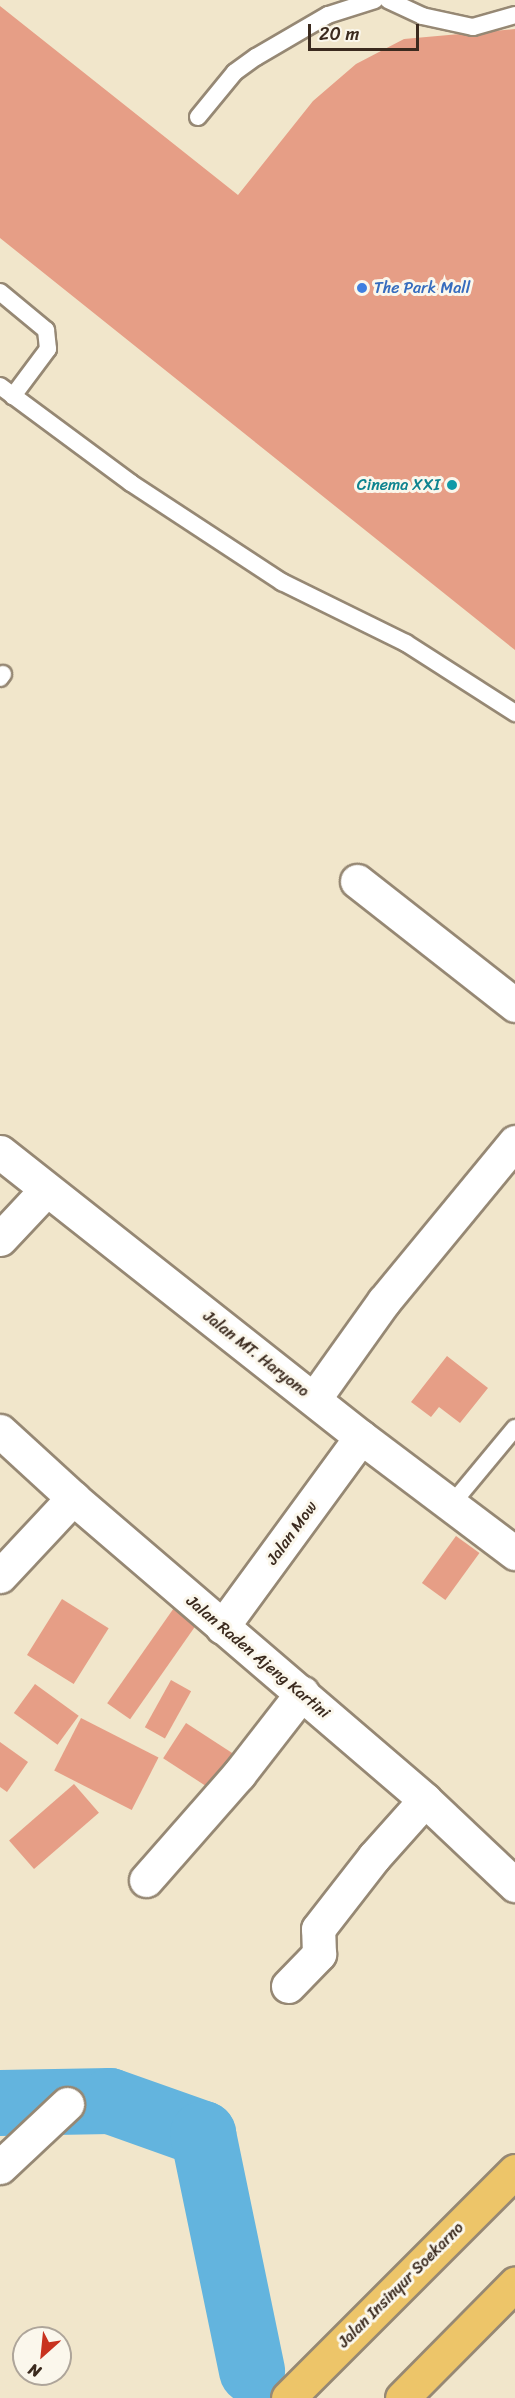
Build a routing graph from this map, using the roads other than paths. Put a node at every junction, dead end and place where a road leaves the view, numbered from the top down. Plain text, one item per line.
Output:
1 (375, 0) edge
2 (388, 0) edge
3 (515, 15) edge
4 (198, 117) dead end
5 (0, 292) edge
6 (7, 391) edge
7 (515, 713) edge
8 (357, 881) dead end
9 (515, 1005) edge
10 (515, 1142) edge
11 (0, 1152) edge
12 (46, 1190) junction
13 (0, 1239) edge
14 (314, 1399) junction
15 (515, 1428) edge
16 (0, 1431) edge
17 (361, 1437) junction
18 (73, 1498) junction
19 (451, 1505) junction
20 (515, 1553) edge
21 (0, 1576) edge
22 (222, 1628) junction
23 (302, 1693) junction
24 (425, 1800) junction
25 (146, 1880) dead end
26 (515, 1885) edge
27 (288, 1986) dead end
28 (67, 2104) dead end
29 (0, 2166) edge
30 (515, 2171) edge
31 (515, 2284) edge
32 (288, 2398) edge
33 (402, 2398) edge

1 - 4 lane
2 - 3 lane
5 - 6 lane
6 - 7 lane
8 - 9 street
10 - 14 street
11 - 12 street, Jalan MT. Haryono
12 - 13 street
12 - 14 street, Jalan MT. Haryono
14 - 17 street, Jalan MT. Haryono
15 - 19 lane
16 - 18 street, Jalan Raden Ajeng Kartini
17 - 19 street, Jalan MT. Haryono
17 - 22 street, Jalan Mow
18 - 21 street
18 - 22 street, Jalan Raden Ajeng Kartini
19 - 20 street, Jalan MT. Haryono
22 - 23 street, Jalan Raden Ajeng Kartini
23 - 24 street, Jalan Raden Ajeng Kartini
23 - 25 street
24 - 26 street, Jalan Raden Ajeng Kartini
24 - 27 street
28 - 29 street
30 - 32 main road, Jalan Insinyur Soekarno
31 - 33 main road

